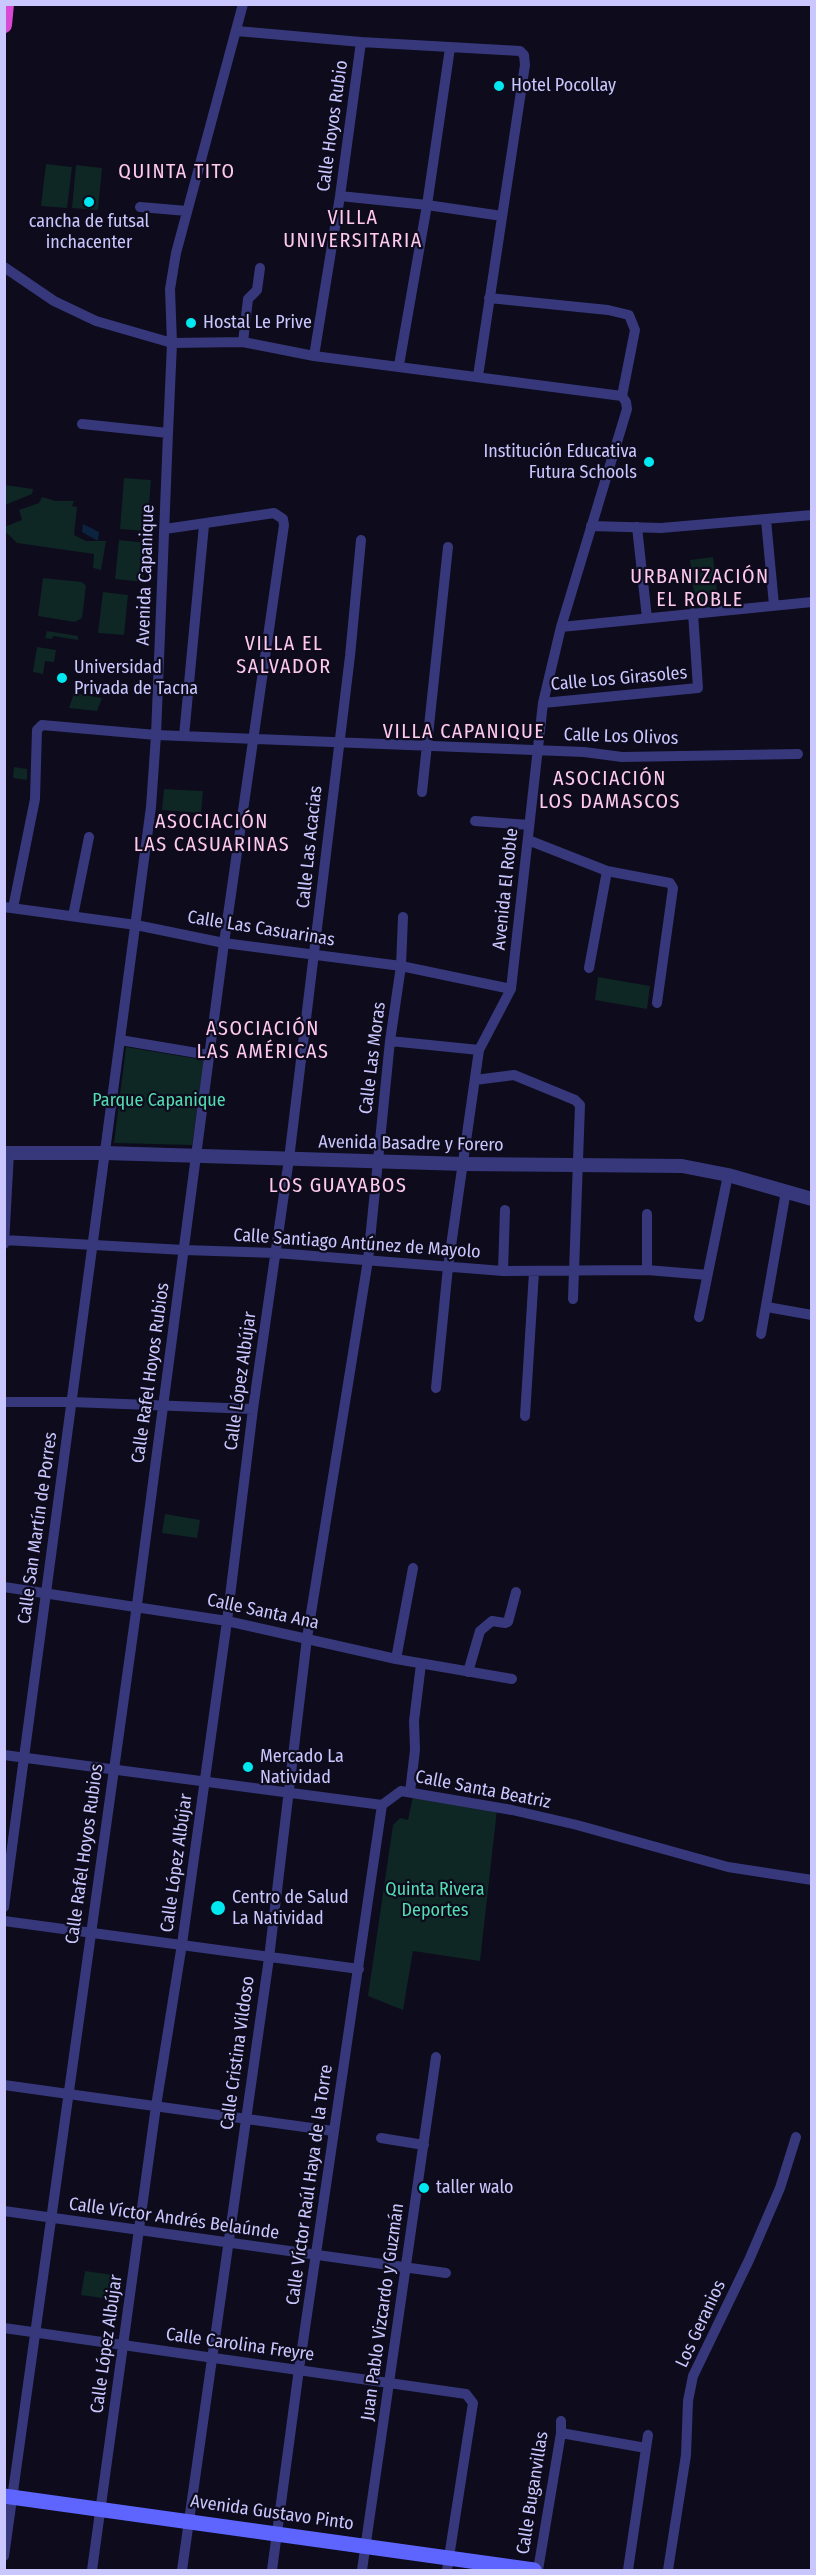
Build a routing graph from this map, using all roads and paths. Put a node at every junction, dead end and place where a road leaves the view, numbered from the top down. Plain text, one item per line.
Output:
1 (6, 4) edge
2 (243, 4) edge
3 (4, 26) edge
4 (237, 31) junction
5 (361, 42) junction
6 (450, 48) junction
7 (340, 196) junction
8 (427, 205) junction
9 (140, 207) dead end
10 (187, 211) junction
11 (502, 216) junction
12 (4, 267) edge
13 (260, 268) dead end
14 (489, 298) junction
15 (243, 342) junction
16 (172, 343) junction
17 (314, 356) junction
18 (399, 365) junction
19 (478, 376) junction
20 (622, 396) junction
21 (81, 424) dead end
22 (168, 433) junction
23 (812, 515) edge
24 (766, 520) junction
25 (204, 525) junction
26 (591, 526) junction
27 (637, 527) junction
28 (165, 529) junction
29 (361, 540) dead end
30 (448, 547) dead end
31 (812, 602) edge
32 (774, 605) junction
33 (693, 613) junction
34 (647, 618) junction
35 (561, 627) junction
36 (543, 703) junction
37 (156, 735) junction
38 (184, 736) junction
39 (254, 739) junction
40 (338, 743) junction
41 (427, 746) junction
42 (537, 751) junction
43 (798, 754) dead end
44 (422, 792) dead end
45 (475, 821) dead end
46 (529, 825) junction
47 (89, 837) dead end
48 (528, 840) junction
49 (607, 871) junction
50 (9, 908) edge
51 (73, 916) junction
52 (403, 917) dead end
53 (136, 925) junction
54 (224, 943) junction
55 (315, 955) junction
56 (401, 966) junction
57 (589, 968) dead end
58 (511, 989) junction
59 (657, 1003) dead end
60 (120, 1040) junction
61 (390, 1041) junction
62 (479, 1050) junction
63 (209, 1055) junction
64 (475, 1080) junction
65 (7, 1153) edge
66 (105, 1153) junction
67 (196, 1156) junction
68 (289, 1158) junction
69 (377, 1161) junction
70 (464, 1164) junction
71 (578, 1164) junction
72 (728, 1175) junction
73 (786, 1191) junction
74 (812, 1198) edge
75 (505, 1210) dead end
76 (647, 1214) dead end
77 (5, 1242) edge
78 (93, 1244) junction
79 (184, 1250) junction
80 (276, 1253) junction
81 (368, 1260) junction
82 (448, 1267) junction
83 (647, 1270) junction
84 (574, 1271) junction
85 (503, 1272) junction
86 (534, 1272) junction
87 (707, 1275) junction
88 (573, 1299) dead end
89 (767, 1307) junction
90 (812, 1315) edge
91 (699, 1317) dead end
92 (761, 1334) dead end
93 (436, 1388) dead end
94 (4, 1402) edge
95 (72, 1402) junction
96 (163, 1406) junction
97 (253, 1409) junction
98 (525, 1416) dead end
99 (324, 1539) joint
100 (413, 1568) dead end
101 (4, 1587) edge
102 (46, 1592) junction
103 (516, 1592) dead end
104 (135, 1605) junction
105 (227, 1621) junction
106 (307, 1638) junction
107 (396, 1659) junction
108 (421, 1664) junction
109 (468, 1672) junction
110 (512, 1679) dead end
111 (4, 1755) edge
112 (24, 1758) junction
113 (114, 1769) junction
114 (204, 1782) junction
115 (410, 1792) junction
116 (290, 1794) junction
117 (382, 1805) junction
118 (812, 1880) edge
119 (4, 1907) edge
120 (4, 1921) edge
121 (91, 1931) junction
122 (182, 1944) junction
123 (269, 1958) junction
124 (359, 1969) junction
125 (436, 2057) dead end
126 (4, 2085) edge
127 (68, 2093) junction
128 (156, 2106) junction
129 (245, 2118) junction
130 (333, 2131) junction
131 (796, 2137) dead end
132 (381, 2138) dead end
133 (424, 2145) junction
134 (4, 2211) edge
135 (51, 2218) junction
136 (140, 2230) junction
137 (227, 2243) junction
138 (317, 2256) junction
139 (407, 2268) junction
140 (446, 2273) dead end
141 (4, 2328) edge
142 (34, 2331) junction
143 (124, 2346) junction
144 (213, 2357) junction
145 (299, 2369) junction
146 (389, 2385) junction
147 (561, 2421) dead end
148 (561, 2433) junction
149 (648, 2435) dead end
150 (646, 2448) junction
151 (9, 2496) edge
152 (101, 2509) junction
153 (189, 2521) junction
154 (277, 2533) junction
155 (365, 2545) junction
156 (4, 2556) edge
157 (448, 2564) edge
158 (92, 2571) edge
159 (182, 2571) edge
160 (272, 2571) edge
161 (362, 2571) edge
162 (536, 2571) edge
163 (628, 2571) edge
164 (668, 2571) edge

1 - 3 highway
2 - 4 street, Avenida Capanique
4 - 5 street
4 - 10 street, Avenida Capanique
5 - 6 street
5 - 7 street, Calle Hoyos Rubio
6 - 8 street
6 - 11 street
7 - 8 street
7 - 17 street, Calle Hoyos Rubio
8 - 11 street
8 - 18 street
9 - 10 street
10 - 16 street, Avenida Capanique
11 - 14 street
12 - 16 street
13 - 15 street
14 - 19 street
14 - 20 street, Avenida El Roble
15 - 16 street
15 - 17 street
16 - 22 street, Avenida Capanique
17 - 18 street
18 - 19 street
19 - 20 street
20 - 26 street, Avenida El Roble
21 - 22 street
22 - 28 street, Avenida Capanique
23 - 24 street
24 - 27 street
24 - 32 street
25 - 28 street
25 - 38 street
25 - 39 street, Calle Rafel Hoyos Rubios
26 - 27 street
26 - 35 street, Avenida El Roble
27 - 34 street
28 - 37 street, Avenida Capanique
29 - 40 street, Calle Las Acacias
30 - 41 street
31 - 32 street
32 - 33 street
33 - 34 street
33 - 36 street, Calle Los Girasoles
34 - 35 street
35 - 36 street, Avenida El Roble
36 - 42 street, Avenida El Roble
37 - 38 street, Calle Los Olivos
37 - 50 street, Calle Los Olivos
37 - 53 street, Avenida Capanique
38 - 39 street, Calle Los Olivos
39 - 40 street, Calle Los Olivos
39 - 54 street, Calle Rafel Hoyos Rubios
40 - 41 street, Calle Los Olivos
40 - 55 street, Calle Las Acacias
41 - 42 street, Calle Los Olivos
41 - 44 street
42 - 43 street, Calle Los Olivos
42 - 46 street, Avenida El Roble
45 - 46 street
46 - 48 street, Avenida El Roble
47 - 51 street
48 - 49 street
48 - 58 street, Avenida El Roble
49 - 57 street
49 - 59 street
50 - 51 street, Calle Las Casuarinas
51 - 53 street, Calle Las Casuarinas
52 - 56 street, Calle Las Moras
53 - 54 street, Calle Las Casuarinas
53 - 60 street, Avenida Capanique
54 - 55 street, Calle Las Casuarinas
54 - 63 street, Calle Rafel Hoyos Rubios
55 - 56 street, Calle Las Casuarinas
55 - 68 street, Calle Las Acacias
56 - 58 street, Calle Las Casuarinas
56 - 61 street, Calle Las Moras
58 - 62 street, Avenida El Roble
60 - 63 street
60 - 66 street, Avenida Capanique
61 - 62 street
61 - 69 street, Calle Las Moras
62 - 64 street, Avenida El Roble
63 - 67 street, Calle Rafel Hoyos Rubios
64 - 70 street, Avenida El Roble
64 - 71 street
65 - 66 street, Avenida Basadre y Forero
65 - 77 street
66 - 67 street, Avenida Basadre y Forero
66 - 78 street, Calle San Martín de Porres
67 - 68 street, Avenida Basadre y Forero
67 - 79 street, Calle Rafel Hoyos Rubios
68 - 69 street, Avenida Basadre y Forero
68 - 80 street, Calle López Albújar
69 - 70 street, Avenida Basadre y Forero
69 - 81 street, Calle Las Moras
70 - 71 street, Avenida Basadre y Forero
70 - 82 street, Avenida El Roble
71 - 72 street, Avenida Basadre y Forero
71 - 84 street
72 - 73 street, Avenida Basadre y Forero
72 - 87 street
73 - 74 street, Avenida Basadre y Forero
73 - 89 street
75 - 85 street
76 - 83 street
77 - 78 street, Calle Santiago Antúnez de Mayolo
78 - 79 street, Calle Santiago Antúnez de Mayolo
78 - 95 street, Calle San Martín de Porres
79 - 80 street, Calle Santiago Antúnez de Mayolo
79 - 96 street, Calle Rafel Hoyos Rubios
80 - 81 street, Calle Santiago Antúnez de Mayolo
80 - 97 street, Calle López Albújar
81 - 82 street, Calle Santiago Antúnez de Mayolo
81 - 99 street, Calle Las Moras
82 - 85 street, Calle Santiago Antúnez de Mayolo
82 - 93 street, Avenida El Roble
83 - 84 street, Calle Santiago Antúnez de Mayolo
83 - 87 street, Calle Santiago Antúnez de Mayolo
84 - 86 street, Calle Santiago Antúnez de Mayolo
84 - 88 street
85 - 86 street, Calle Santiago Antúnez de Mayolo
86 - 98 street
87 - 91 street
89 - 90 street
89 - 92 street
94 - 95 street
95 - 96 street
95 - 102 street, Calle San Martín de Porres
96 - 97 street
96 - 104 street, Calle Rafel Hoyos Rubios
97 - 105 street, Calle López Albújar
99 - 106 street, Calle Cristina Vildoso
100 - 107 street
101 - 102 street, Calle Santa Ana
102 - 104 street, Calle Santa Ana
102 - 112 street, Calle San Martín de Porres
103 - 109 street
104 - 105 street, Calle Santa Ana
104 - 113 street, Calle Rafel Hoyos Rubios
105 - 106 street, Calle Santa Ana
105 - 114 street, Calle López Albújar
106 - 107 street, Calle Santa Ana
106 - 116 street, Calle Cristina Vildoso
107 - 108 street, Calle Santa Ana
108 - 109 street, Calle Santa Ana
108 - 115 street
109 - 110 street, Calle Santa Ana
111 - 112 street
112 - 113 street
112 - 119 street, Calle San Martín de Porres
113 - 114 street
113 - 121 street, Calle Rafel Hoyos Rubios
114 - 116 street
114 - 122 street, Calle López Albújar
115 - 117 street, Calle Santa Beatriz
115 - 118 street, Calle Santa Beatriz
116 - 117 street
116 - 123 street, Calle Cristina Vildoso
117 - 124 street, Calle Víctor Raúl Haya de la Torre
120 - 121 street
121 - 122 street
121 - 127 street, Calle Rafel Hoyos Rubios
122 - 123 street
122 - 128 street, Calle López Albújar
123 - 124 street
123 - 129 street, Calle Cristina Vildoso
124 - 130 street, Calle Víctor Raúl Haya de la Torre
125 - 133 street, Juan Pablo Vizcardo y Guzmán
126 - 127 street
127 - 128 street
127 - 135 street, Calle Rafel Hoyos Rubios
128 - 129 street
128 - 136 street, Calle López Albújar
129 - 130 street
129 - 137 street, Calle Cristina Vildoso
130 - 138 street, Calle Víctor Raúl Haya de la Torre
131 - 164 street, Los Geranios
132 - 133 street
133 - 139 street, Juan Pablo Vizcardo y Guzmán
134 - 135 street, Calle Víctor Andrés Belaúnde
135 - 136 street, Calle Víctor Andrés Belaúnde
135 - 142 street, Calle Rafel Hoyos Rubios
136 - 137 street, Calle Víctor Andrés Belaúnde
136 - 143 street, Calle López Albújar
137 - 138 street, Calle Víctor Andrés Belaúnde
137 - 144 street, Calle Cristina Vildoso
138 - 139 street, Calle Víctor Andrés Belaúnde
138 - 145 street, Calle Víctor Raúl Haya de la Torre
139 - 140 street, Calle Víctor Andrés Belaúnde
139 - 146 street, Juan Pablo Vizcardo y Guzmán
141 - 142 street, Calle Carolina Freyre
142 - 143 street, Calle Carolina Freyre
142 - 151 street, Calle Rafel Hoyos Rubios
143 - 144 street, Calle Carolina Freyre
143 - 152 street, Calle López Albújar
144 - 145 street, Calle Carolina Freyre
144 - 153 street, Calle Cristina Vildoso
145 - 146 street, Calle Carolina Freyre
145 - 154 street, Calle Víctor Raúl Haya de la Torre
146 - 155 street, Juan Pablo Vizcardo y Guzmán
146 - 157 street, Calle Carolina Freyre
147 - 148 street, Calle Buganvillas
148 - 150 street
148 - 162 street, Calle Buganvillas
149 - 150 street
150 - 163 street
151 - 152 main road, Avenida Gustavo Pinto
151 - 156 street, Calle Rafel Hoyos Rubios
152 - 153 main road, Avenida Gustavo Pinto
152 - 158 street, Calle López Albújar
153 - 154 main road, Avenida Gustavo Pinto
153 - 159 street, Calle Cristina Vildoso
154 - 155 main road, Avenida Gustavo Pinto
154 - 160 street, Calle Víctor Raúl Haya de la Torre
155 - 157 main road, Avenida Gustavo Pinto
155 - 161 street, Juan Pablo Vizcardo y Guzmán
157 - 162 main road, Avenida Gustavo Pinto

